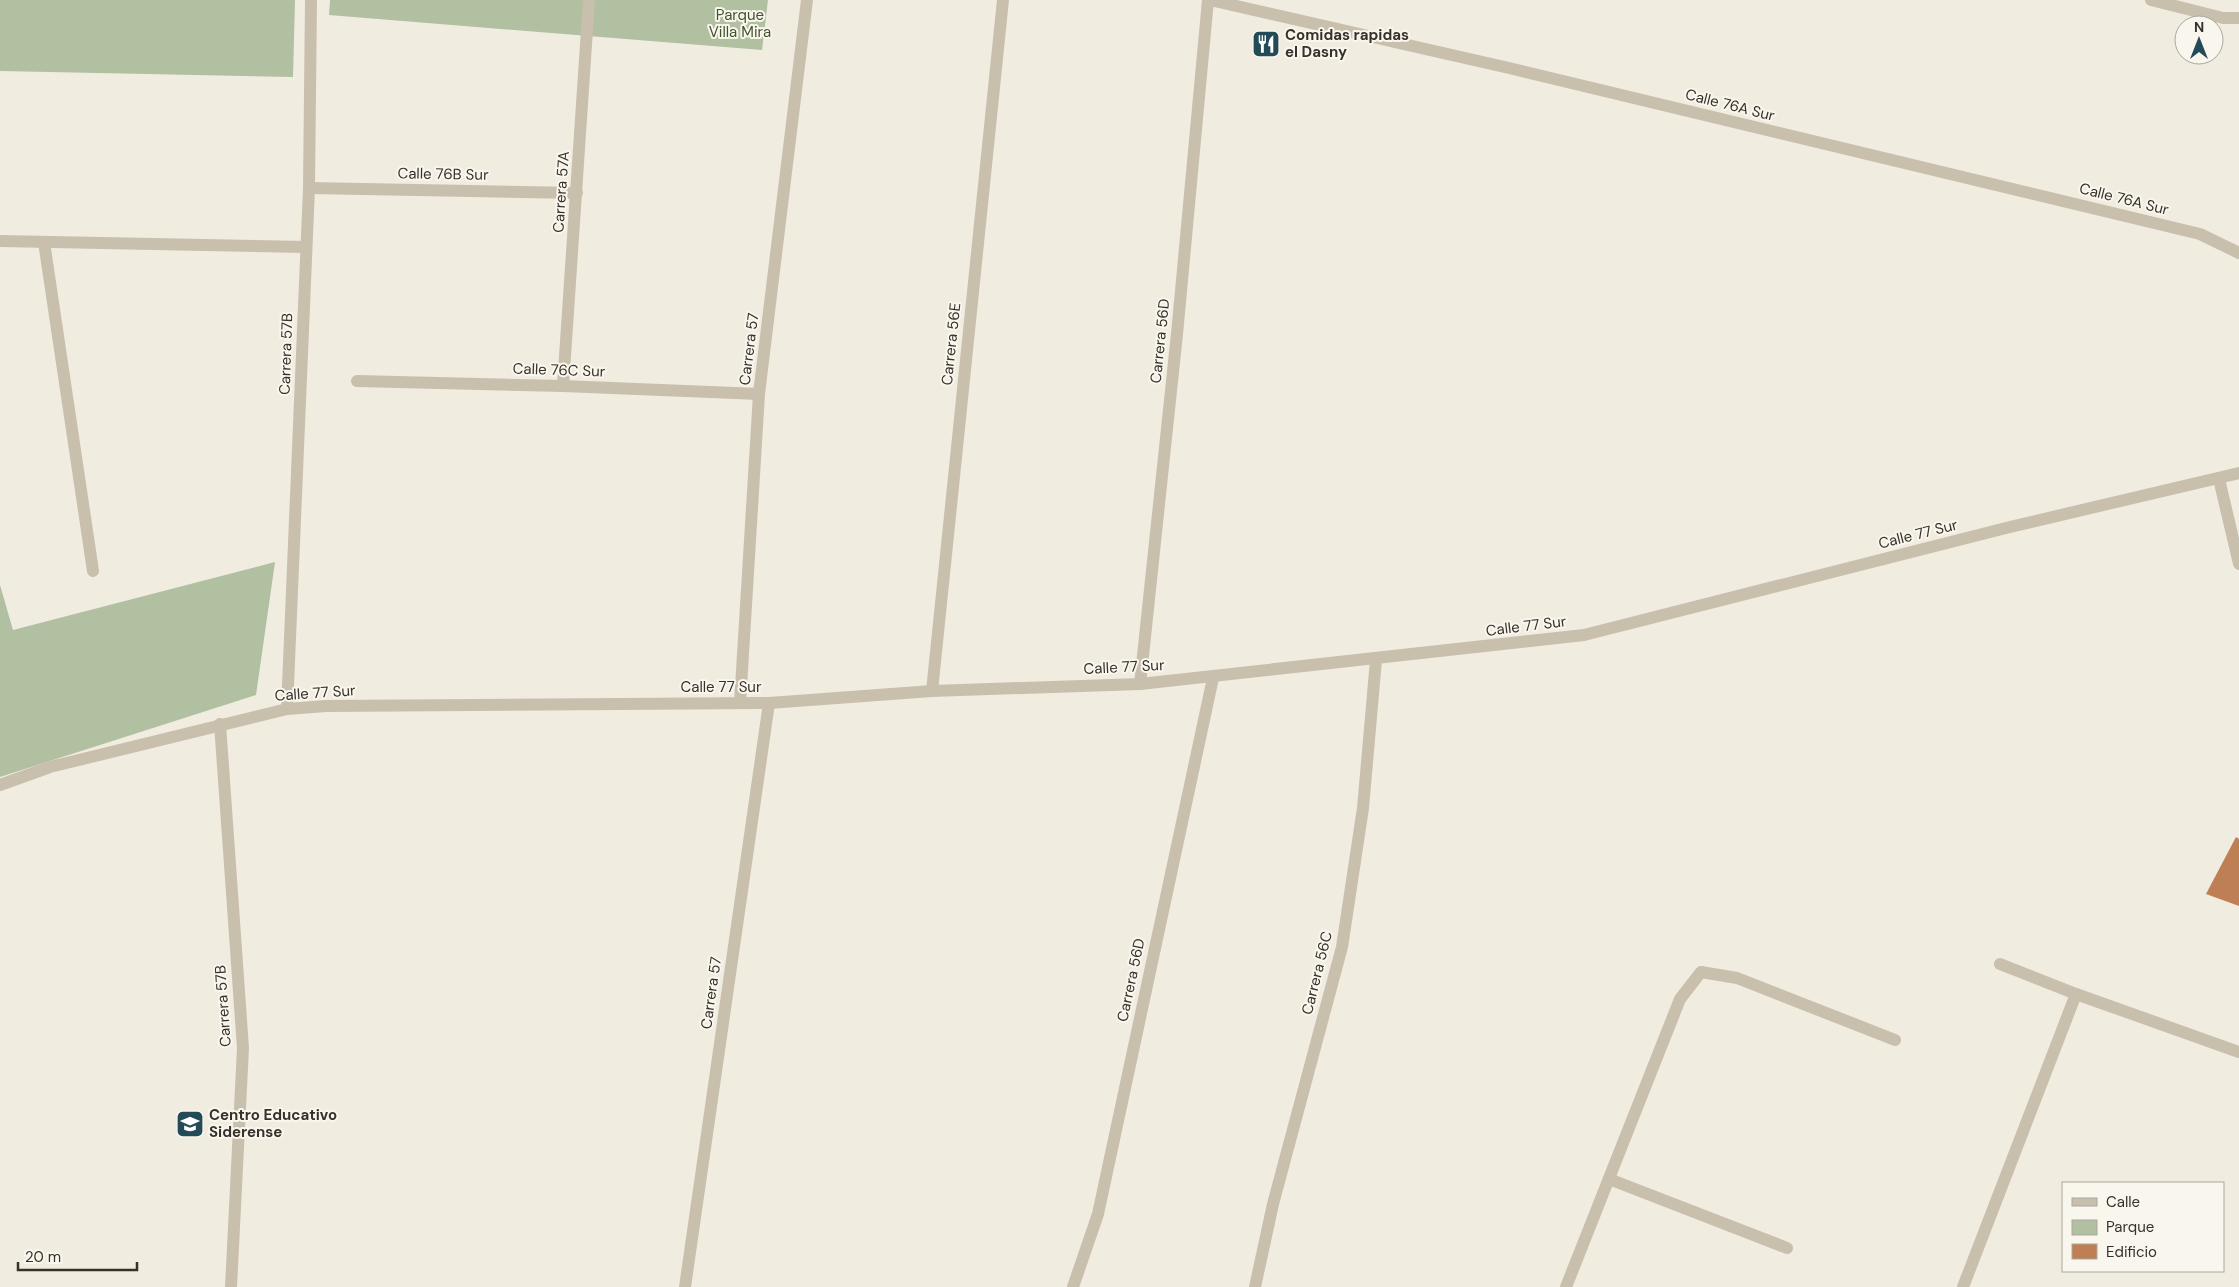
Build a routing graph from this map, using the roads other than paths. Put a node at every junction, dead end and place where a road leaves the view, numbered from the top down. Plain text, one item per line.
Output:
1 (311, 0) edge
2 (589, 0) edge
3 (807, 0) edge
4 (1003, 0) edge
5 (1209, 0) edge
6 (2151, 0) edge
7 (2239, 18) edge
8 (309, 188) junction
9 (577, 193) junction
10 (0, 241) edge
11 (44, 242) junction
12 (306, 247) junction
13 (2239, 253) edge
14 (357, 382) dead end
15 (563, 386) junction
16 (759, 394) junction
17 (2239, 473) edge
18 (2219, 479) junction
19 (2239, 564) edge
20 (93, 571) dead end
21 (1376, 660) junction
22 (1213, 678) junction
23 (1140, 684) junction
24 (932, 691) junction
25 (740, 703) junction
26 (769, 703) junction
27 (287, 709) junction
28 (220, 724) junction
29 (0, 785) edge
30 (2000, 964) dead end
31 (2076, 994) junction
32 (1895, 1040) dead end
33 (2239, 1052) edge
34 (1609, 1179) junction
35 (1787, 1248) dead end
36 (231, 1287) edge
37 (684, 1287) edge
38 (1074, 1287) edge
39 (1255, 1287) edge
40 (1566, 1287) edge
41 (1963, 1287) edge

1 - 8 street, Carrera 57B
2 - 9 street, Carrera 57A
3 - 16 street, Carrera 57
4 - 24 street, Carrera 56E
5 - 13 street, Calle 76A Sur
5 - 23 street, Carrera 56D
6 - 7 street
8 - 9 street, Calle 76B Sur
8 - 12 street, Carrera 57B
9 - 15 street, Carrera 57A
10 - 11 street
11 - 12 street
11 - 20 street
12 - 27 street, Carrera 57B
14 - 15 street, Calle 76C Sur
15 - 16 street, Calle 76C Sur
16 - 25 street, Carrera 57
17 - 18 street, Calle 77 Sur
18 - 19 street
18 - 21 street, Calle 77 Sur
21 - 22 street, Calle 77 Sur
21 - 39 street, Carrera 56C
22 - 23 street, Calle 77 Sur
22 - 38 street, Carrera 56D
23 - 24 street, Calle 77 Sur
24 - 26 street, Calle 77 Sur
25 - 26 street, Calle 77 Sur
25 - 27 street, Calle 77 Sur
26 - 37 street, Carrera 57
27 - 28 street, Calle 77 Sur
28 - 29 street, Calle 77 Sur
28 - 36 street, Carrera 57B
30 - 31 street
31 - 33 street
31 - 41 street
32 - 34 street
34 - 35 street
34 - 40 street

